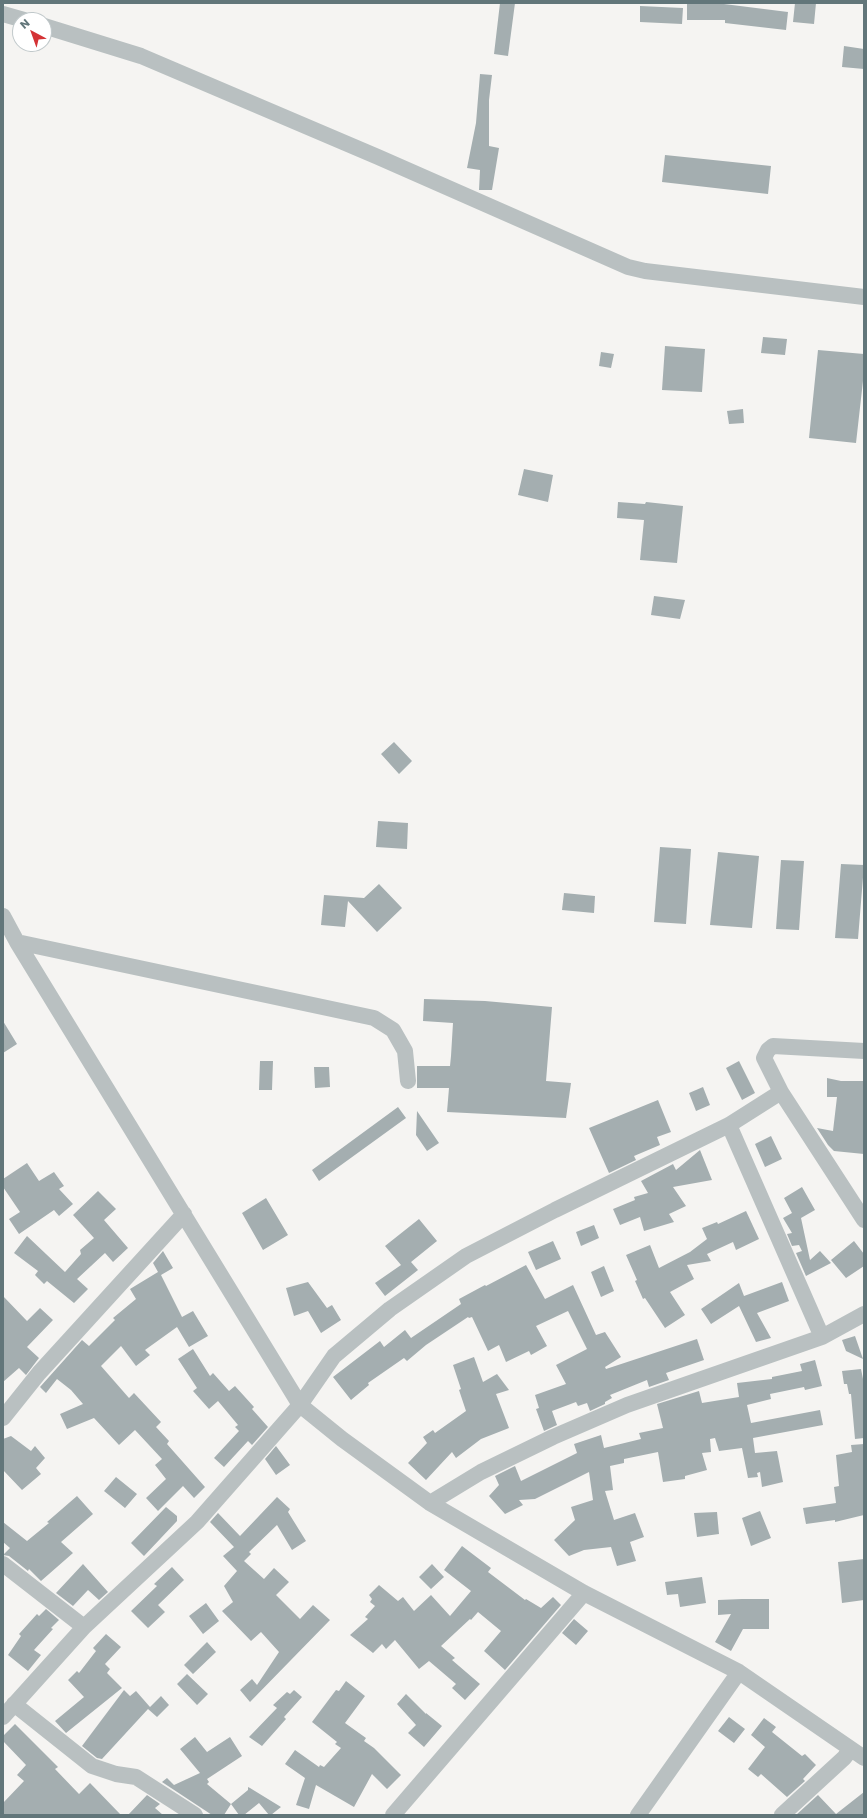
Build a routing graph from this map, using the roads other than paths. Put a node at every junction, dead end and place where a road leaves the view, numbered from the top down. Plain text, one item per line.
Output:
1 (52, 28) edge
2 (864, 297) edge
3 (3, 916) edge
4 (16, 942) junction
5 (864, 1052) edge
6 (408, 1081) dead end
7 (781, 1092) junction
8 (729, 1125) junction
9 (184, 1214) junction
10 (864, 1220) edge
11 (864, 1314) edge
12 (822, 1337) junction
13 (300, 1405) junction
14 (3, 1418) edge
15 (430, 1503) junction
16 (3, 1564) edge
17 (584, 1593) junction
18 (84, 1627) junction
19 (739, 1672) junction
20 (14, 1704) junction
21 (3, 1716) edge
22 (858, 1754) edge
23 (195, 1815) edge
24 (393, 1815) edge
25 (638, 1815) edge
26 (782, 1815) edge

1 - 2 street
3 - 4 street
4 - 6 street
4 - 9 street
5 - 7 street
7 - 8 street
7 - 10 street
8 - 12 street
8 - 13 street
9 - 13 street
9 - 14 street
11 - 12 street
12 - 15 street
13 - 15 street
13 - 18 street
15 - 17 street
16 - 18 street
17 - 19 street
17 - 24 street
18 - 20 street
19 - 22 street
19 - 25 street
20 - 21 street
20 - 23 street
22 - 26 street

